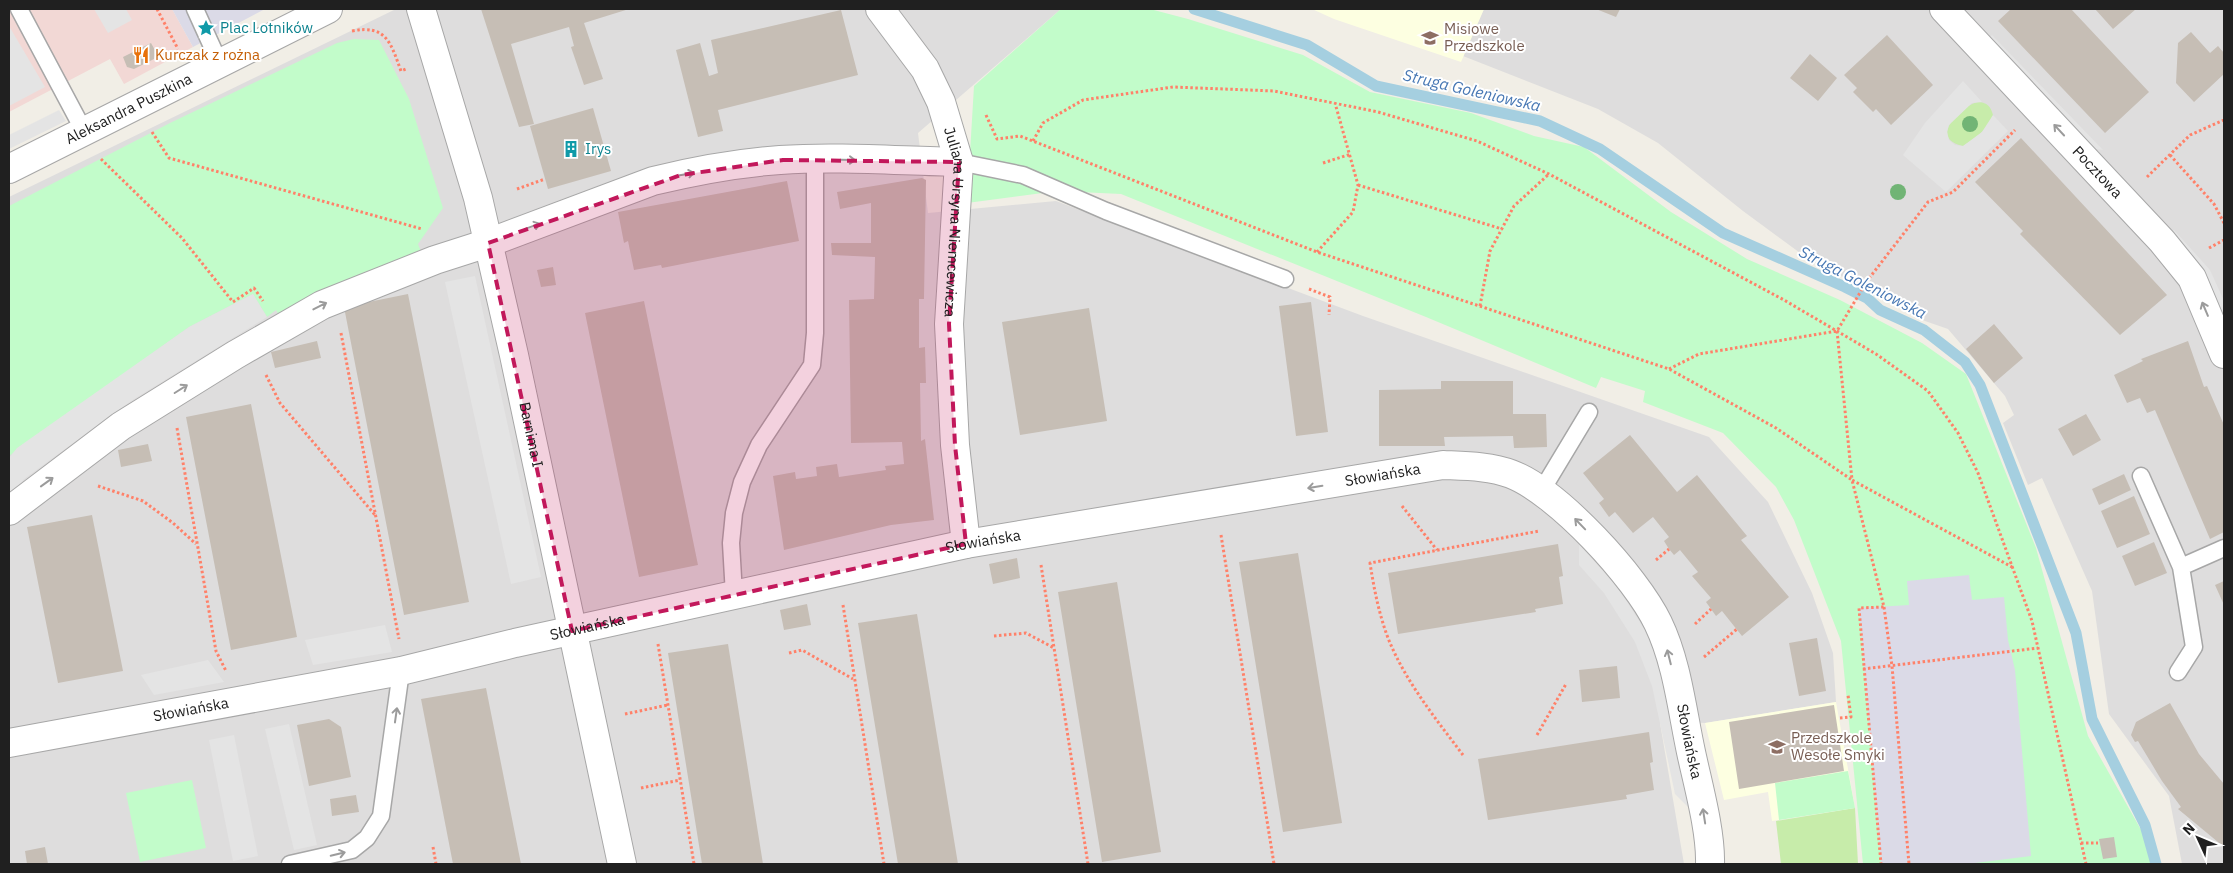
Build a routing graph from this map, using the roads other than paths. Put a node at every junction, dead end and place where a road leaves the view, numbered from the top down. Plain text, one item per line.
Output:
1 (19, 9) edge
2 (195, 9) edge
3 (328, 9) edge
4 (421, 9) edge
5 (880, 9) edge
6 (1944, 9) edge
7 (219, 62) junction
8 (92, 143) junction
9 (816, 160) junction
10 (959, 162) junction
11 (9, 169) edge
12 (488, 243) junction
13 (1285, 279) dead end
14 (2224, 354) edge
15 (1589, 412) dead end
16 (2141, 476) dead end
17 (1542, 490) junction
18 (9, 511) edge
19 (966, 544) junction
20 (2224, 548) edge
21 (2181, 566) junction
22 (734, 595) junction
23 (572, 631) junction
24 (401, 671) junction
25 (2178, 672) dead end
26 (9, 742) edge
27 (290, 864) edge
28 (622, 864) edge
29 (1710, 864) edge

1 - 8 lane
2 - 7 lane
3 - 7 street, Aleksandra Puszkina
4 - 12 street, Barnima I
5 - 10 street, Juliana Ursyna Niemcewicza
14 -> 6 street, Pocztowa
7 - 8 street, Aleksandra Puszkina
8 - 11 street, Aleksandra Puszkina
9 -> 10 street
12 -> 9 street
9 - 22 lane
10 - 13 lane
10 - 19 street, Juliana Ursyna Niemcewicza
18 -> 12 street
12 - 23 street, Barnima I
15 - 17 lane
16 - 21 lane
17 -> 19 street, Słowiańska
29 -> 17 street, Słowiańska
19 - 22 street, Słowiańska
20 - 21 lane
21 - 25 lane
22 - 23 street, Słowiańska
23 - 24 street, Słowiańska
23 - 28 street, Barnima I
24 - 26 street, Słowiańska
27 -> 24 lane

